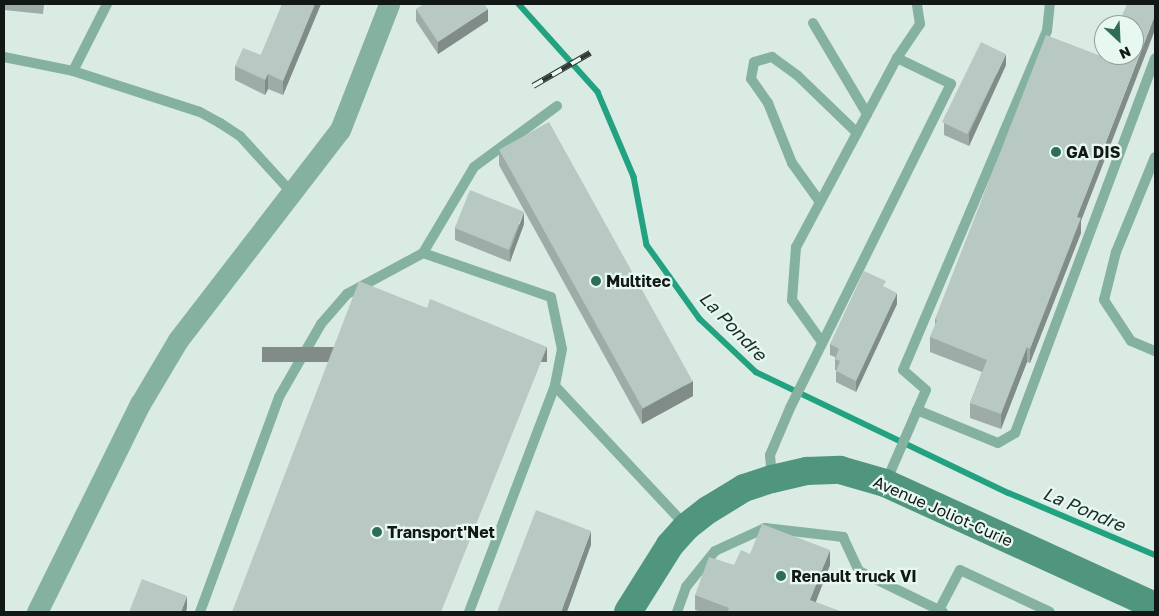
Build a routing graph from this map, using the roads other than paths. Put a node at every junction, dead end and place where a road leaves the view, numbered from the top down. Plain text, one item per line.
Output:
1 (107, 4) edge
2 (389, 4) edge
3 (917, 4) edge
4 (1050, 4) edge
5 (813, 23) dead end
6 (4, 57) edge
7 (897, 58) junction
8 (1155, 58) edge
9 (73, 71) junction
10 (557, 106) dead end
11 (867, 114) junction
12 (857, 133) junction
13 (1155, 157) edge
14 (292, 193) junction
15 (820, 202) junction
16 (423, 253) junction
17 (822, 342) junction
18 (1155, 351) edge
19 (555, 386) junction
20 (917, 410) junction
21 (890, 472) junction
22 (772, 479) junction
23 (686, 527) junction
24 (1147, 607) edge
25 (940, 611) edge
26 (38, 612) edge
27 (200, 612) edge
28 (469, 612) edge
29 (628, 612) edge
30 (677, 612) edge
31 (1050, 612) edge

1 - 9 lane
2 - 14 street
3 - 7 lane
4 - 20 lane
5 - 11 lane
6 - 9 lane
7 - 11 lane
7 - 17 lane
8 - 20 lane
9 - 14 lane
10 - 16 lane
11 - 12 lane
12 - 15 lane
12 - 15 lane
13 - 18 lane
14 - 26 street
15 - 17 lane
16 - 19 lane
16 - 27 lane
17 - 22 lane
19 - 23 lane
19 - 28 lane
20 - 21 lane
21 - 22 street, Avenue Joliot-Curie
21 - 24 street, Avenue Joliot-Curie
22 - 23 street, Avenue Joliot-Curie
23 - 29 street, Avenue Joliot-Curie
25 - 30 lane
25 - 31 lane

